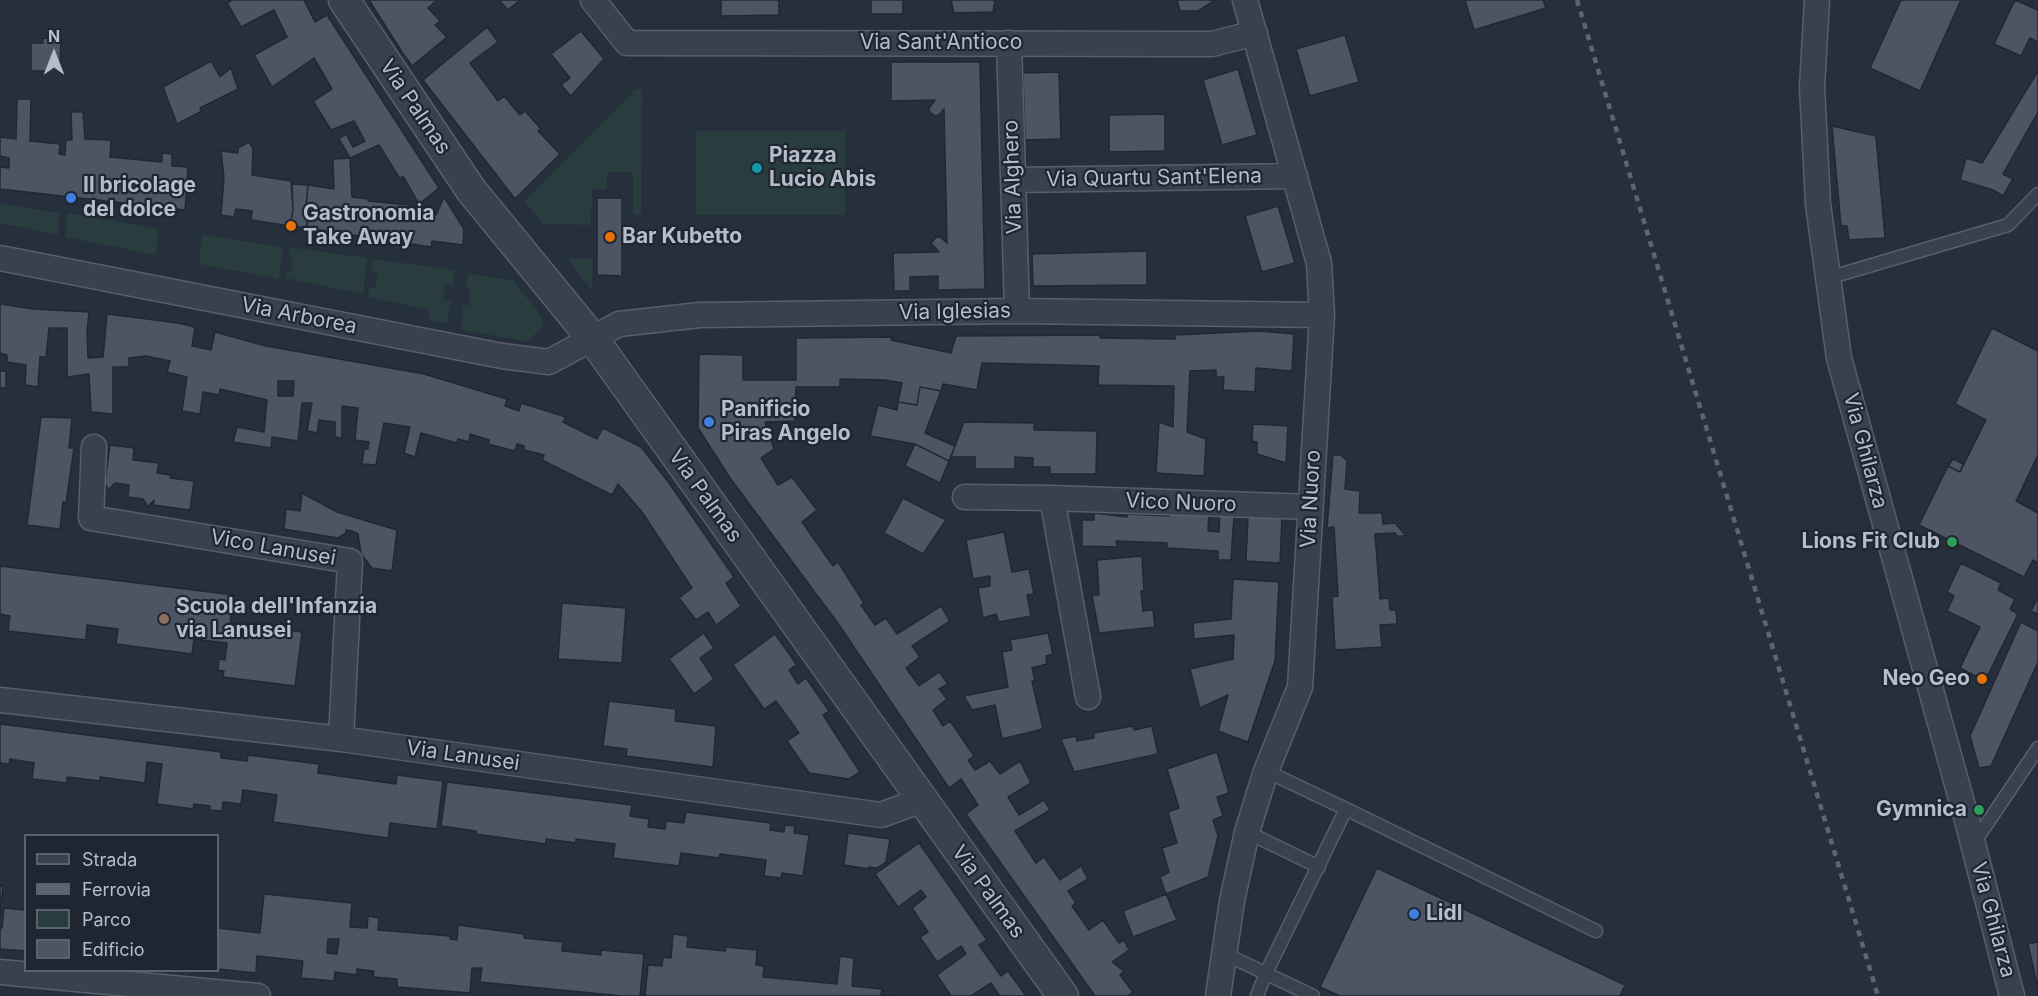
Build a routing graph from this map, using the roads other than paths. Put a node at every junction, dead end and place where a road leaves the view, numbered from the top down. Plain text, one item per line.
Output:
1 (344, 0) edge
2 (593, 0) edge
3 (1245, 0) edge
4 (1817, 0) edge
5 (1255, 33) junction
6 (1009, 43) junction
7 (1295, 176) junction
8 (1013, 180) junction
9 (2038, 194) edge
10 (0, 258) edge
11 (1828, 278) junction
12 (1017, 311) junction
13 (1322, 315) junction
14 (593, 339) junction
15 (94, 447) dead end
16 (965, 497) dead end
17 (1052, 498) junction
18 (1310, 507) junction
19 (1088, 697) dead end
20 (0, 699) edge
21 (341, 739) junction
22 (2038, 748) edge
23 (1266, 771) junction
24 (922, 800) junction
25 (1346, 809) junction
26 (1247, 832) junction
27 (1973, 844) junction
28 (1319, 867) junction
29 (1596, 932) dead end
30 (1225, 954) junction
31 (0, 972) edge
32 (1266, 973) junction
33 (203, 993) edge
34 (258, 996) edge
35 (1063, 996) edge
36 (1218, 996) edge
37 (1257, 996) edge
38 (1313, 996) edge
39 (2012, 996) edge

1 - 14 street, Via Palmas
2 - 6 street, Via Sant'Antioco
3 - 5 street, Via Nuoro
4 - 11 street, Via Ghilarza
5 - 6 street, Via Sant'Antioco
5 - 7 street, Via Nuoro
6 - 8 street, Via Alghero
7 - 8 street, Via Quartu Sant'Elena
7 - 13 street, Via Nuoro
8 - 12 street, Via Alghero
9 - 11 lane
10 - 14 street, Via Arborea
11 - 27 street, Via Ghilarza
12 - 13 street, Via Iglesias
12 - 14 street, Via Iglesias
13 - 18 street, Via Nuoro
14 - 24 street, Via Palmas
15 - 21 street, Vico Lanusei
16 - 17 street, Vico Nuoro
17 - 18 street, Vico Nuoro
17 - 19 street
18 - 23 street, Via Nuoro
20 - 21 street, Via Lanusei
21 - 24 street, Via Lanusei
22 - 27 lane
23 - 25 lane
23 - 26 street, Via Nuoro
24 - 35 street, Via Palmas
25 - 28 lane
25 - 29 lane
26 - 28 lane
26 - 30 street, Via Nuoro
27 - 39 street, Via Ghilarza
28 - 32 lane
30 - 32 lane
30 - 36 street, Via Nuoro
31 - 33 street
32 - 37 lane
32 - 38 lane
33 - 34 street

